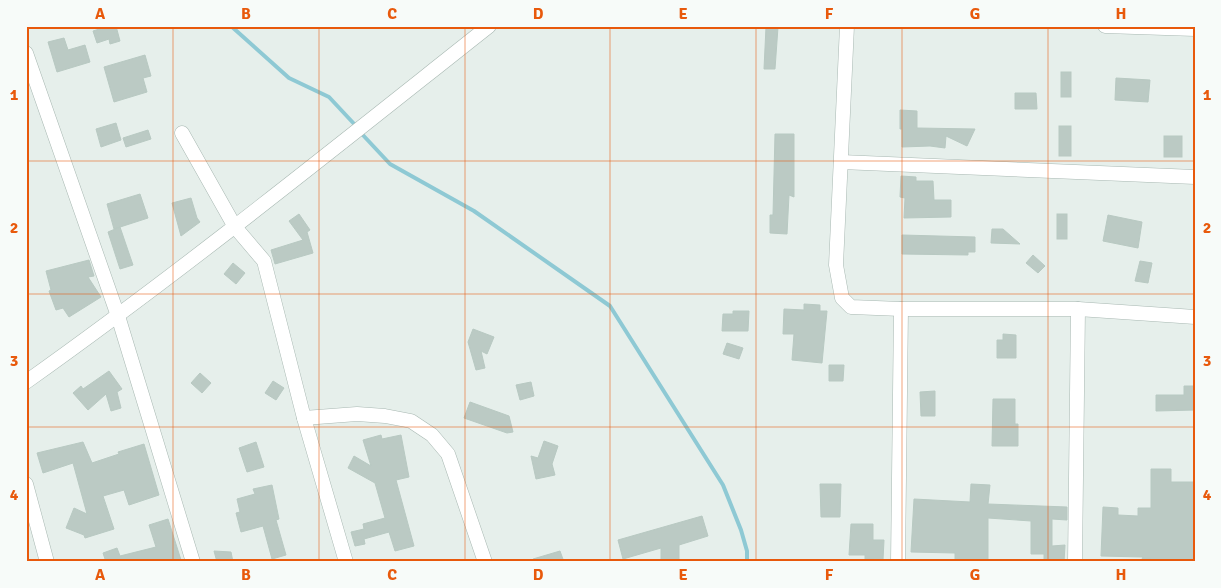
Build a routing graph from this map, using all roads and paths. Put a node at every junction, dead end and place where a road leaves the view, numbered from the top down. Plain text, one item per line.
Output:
1 (489, 26) edge
2 (847, 26) edge
3 (1105, 26) edge
4 (1195, 29) edge
5 (26, 53) edge
6 (182, 133) dead end
7 (841, 162) junction
8 (1195, 177) edge
9 (236, 227) junction
10 (901, 309) junction
11 (1078, 309) junction
12 (118, 316) junction
13 (1195, 317) edge
14 (26, 382) edge
15 (304, 418) junction
16 (26, 484) edge
17 (47, 562) edge
18 (193, 562) edge
19 (346, 562) edge
20 (485, 562) edge
21 (898, 562) edge
22 (1075, 562) edge

1 - 9 street
2 - 7 street
3 - 4 street
5 - 12 street
6 - 9 street
7 - 8 street
7 - 10 street
9 - 12 street
9 - 15 street
10 - 11 street
10 - 21 street
11 - 13 street
11 - 22 street
12 - 14 street
12 - 18 street
15 - 19 street
15 - 20 street
16 - 17 street

